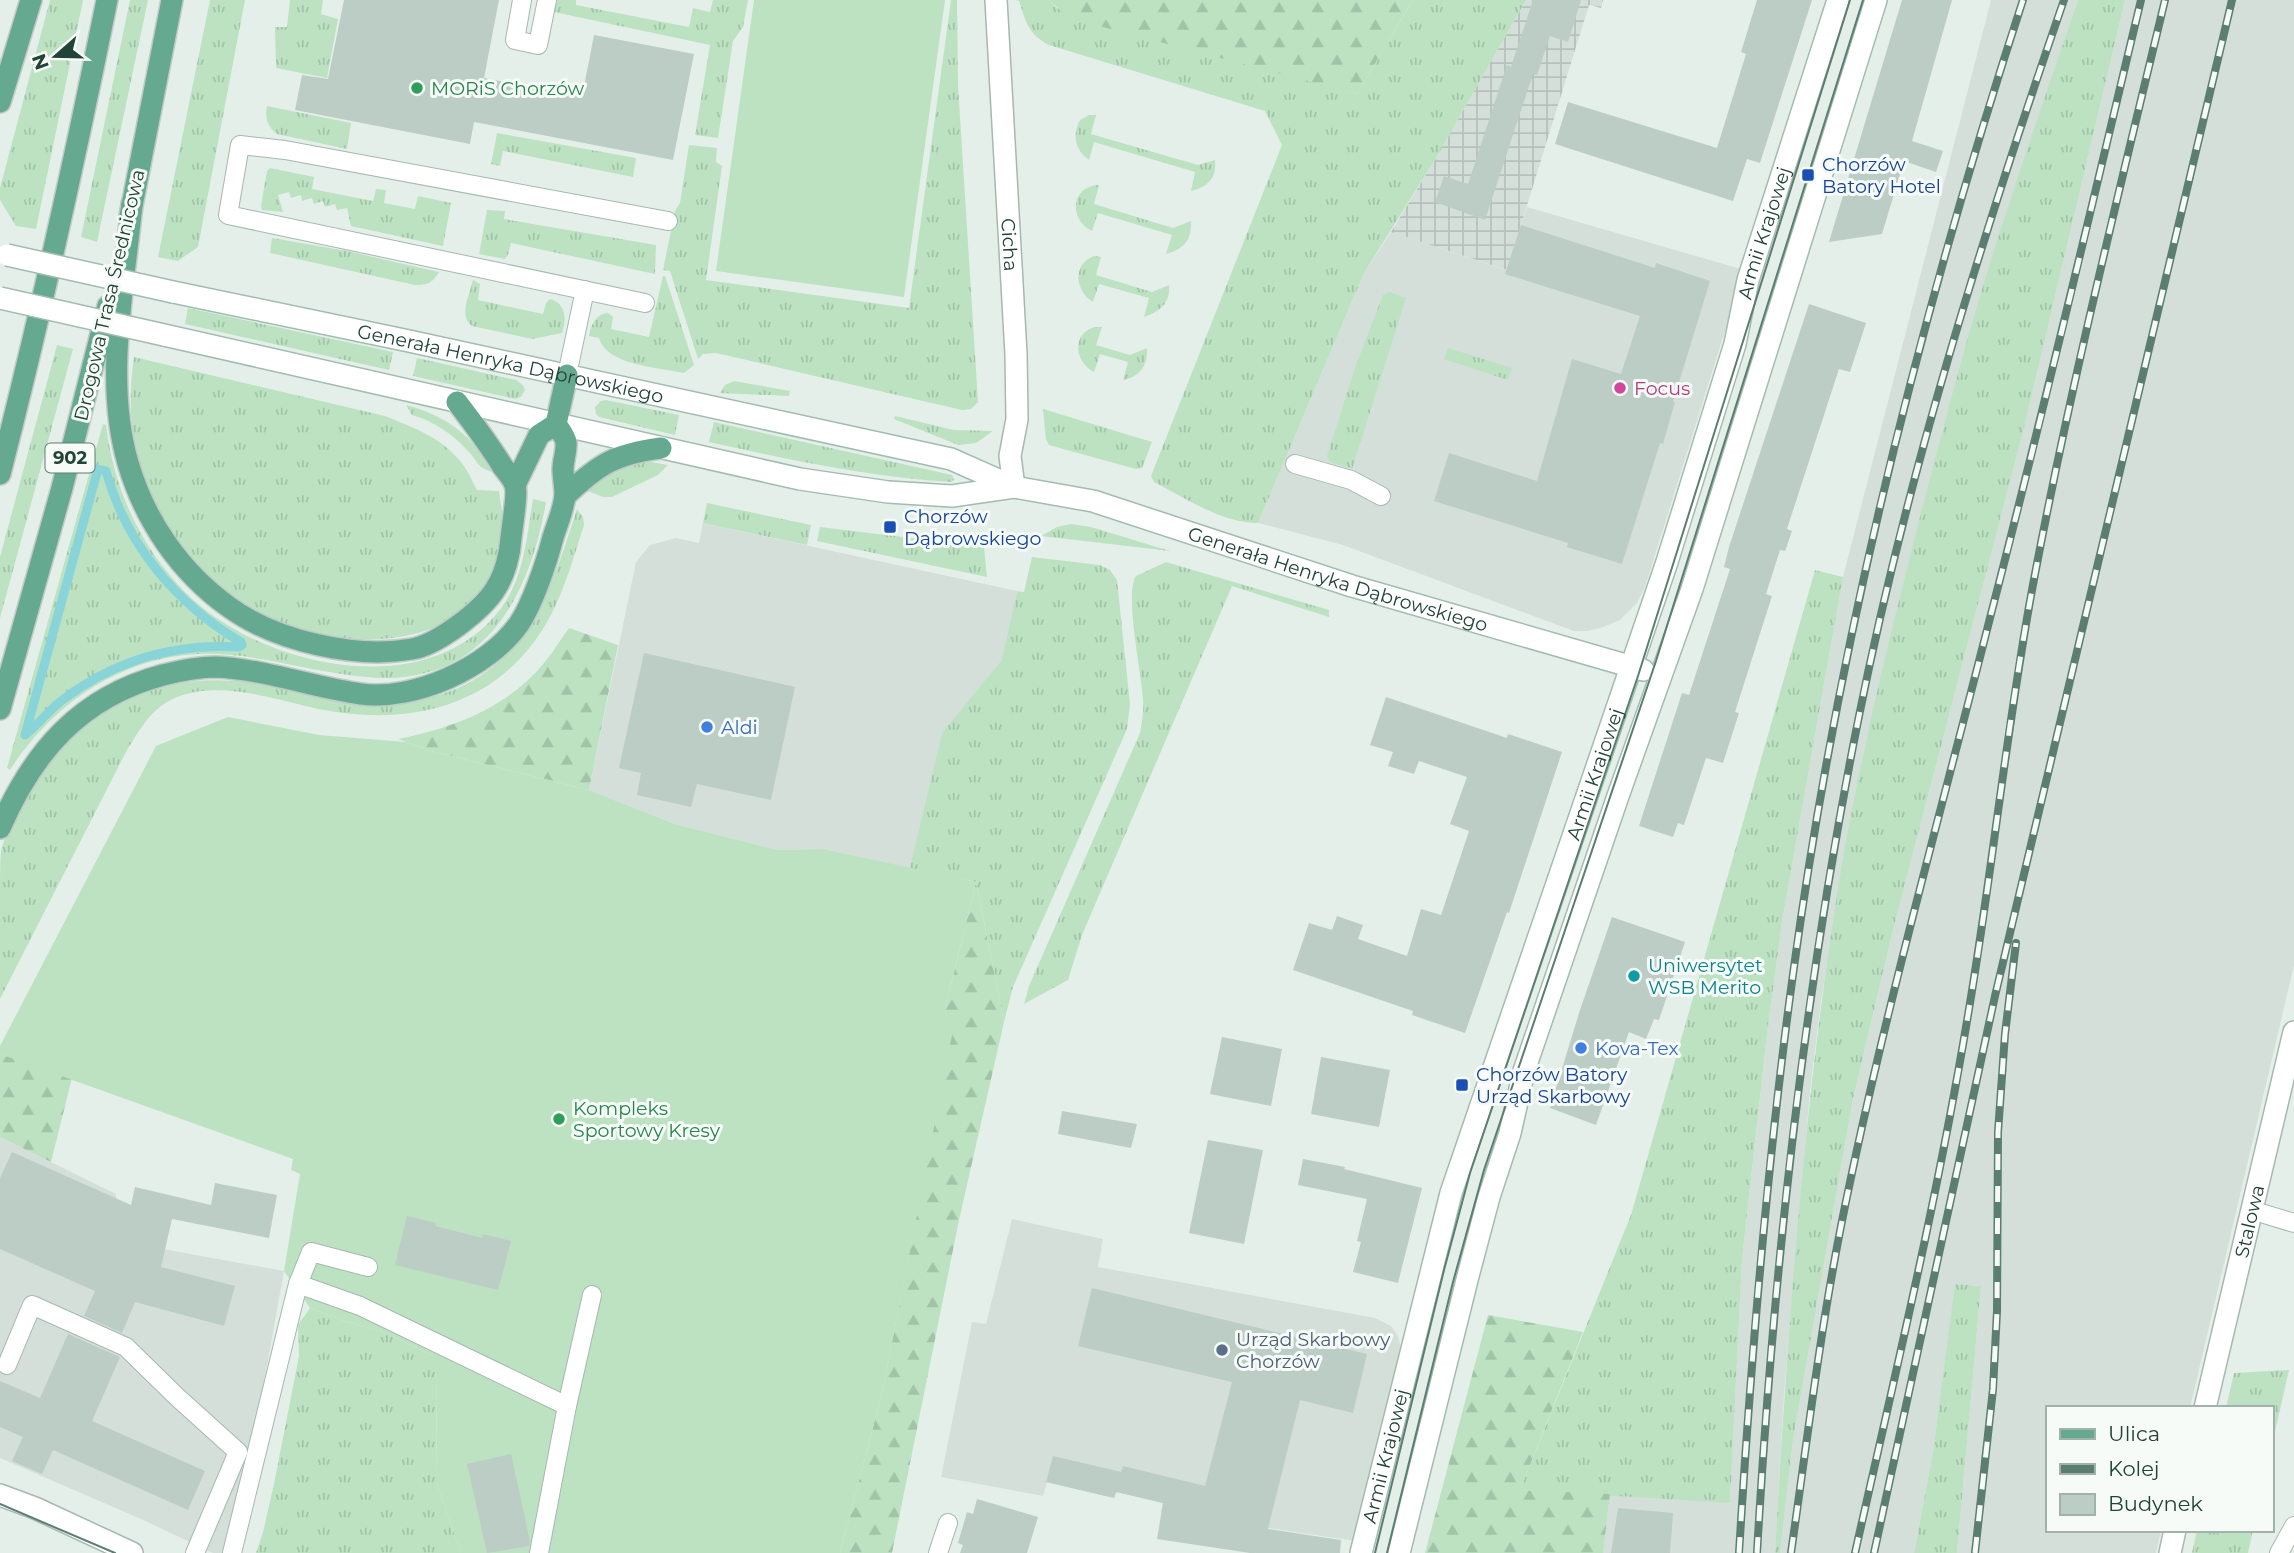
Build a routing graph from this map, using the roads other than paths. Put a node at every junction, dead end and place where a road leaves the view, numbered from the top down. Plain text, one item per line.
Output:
1 (31, 0) edge
2 (107, 0) edge
3 (172, 0) edge
4 (523, 0) edge
5 (547, 0) edge
6 (996, 0) edge
7 (1838, 3) edge
8 (1874, 8) edge
9 (1808, 97) junction
10 (0, 102) edge
11 (1843, 106) junction
12 (132, 204) junction
13 (668, 221) dead end
14 (3, 255) edge
15 (1754, 264) junction
16 (1790, 274) junction
17 (585, 290) junction
18 (0, 298) edge
19 (645, 303) dead end
20 (568, 375) junction
21 (457, 402) junction
22 (556, 424) junction
23 (661, 448) junction
24 (1296, 464) dead end
25 (0, 474) edge
26 (515, 485) junction
27 (1014, 487) junction
28 (565, 496) junction
29 (1381, 496) dead end
30 (1632, 667) junction
31 (1662, 676) junction
32 (0, 709) edge
33 (0, 828) edge
34 (2294, 1032) edge
35 (1459, 1167) junction
36 (1497, 1171) junction
37 (1446, 1209) junction
38 (2251, 1210) junction
39 (1483, 1217) junction
40 (2294, 1223) edge
41 (368, 1267) dead end
42 (298, 1284) junction
43 (592, 1295) dead end
44 (1419, 1320) junction
45 (1456, 1328) junction
46 (7, 1365) dead end
47 (567, 1406) junction
48 (2205, 1406) edge
49 (0, 1495) edge
50 (948, 1523) dead end
51 (2294, 1526) edge
52 (2175, 1532) edge
53 (132, 1553) edge
54 (195, 1553) edge
55 (232, 1553) edge
56 (539, 1553) edge
57 (939, 1553) edge
58 (1361, 1553) edge
59 (1399, 1553) edge
60 (2170, 1553) edge
61 (2279, 1553) edge

1 - 10 main road
2 - 25 main road
3 - 12 main road, Drogowa Trasa Średnicowa / 902
4 - 5 lane
6 - 27 street, Cicha
7 - 8 street
7 - 9 street, Armii Krajowej
8 - 11 street, Armii Krajowej
9 - 11 street
9 - 15 street, Armii Krajowej
11 - 16 street, Armii Krajowej
12 - 26 main road
12 - 32 main road, Drogowa Trasa Średnicowa / 902
13 - 17 lane
14 - 20 street, Generała Henryka Dąbrowskiego, bridge
15 - 16 street
15 - 30 street, Armii Krajowej
16 - 31 street, Armii Krajowej
17 - 19 lane
17 - 20 lane
18 - 21 street, Generała Henryka Dąbrowskiego, bridge
20 - 22 main road
20 - 27 street, Generała Henryka Dąbrowskiego
21 - 22 street, Generała Henryka Dąbrowskiego
21 - 26 main road
22 - 23 street, Generała Henryka Dąbrowskiego
22 - 26 main road
22 - 28 main road
23 - 27 street, Generała Henryka Dąbrowskiego
23 - 28 main road
24 - 29 lane
27 - 30 street, Generała Henryka Dąbrowskiego
28 - 33 main road
30 - 31 street, Generała Henryka Dąbrowskiego
30 - 35 street, Armii Krajowej
31 - 36 street, Armii Krajowej
34 - 38 street, Stalowa
35 - 36 street
35 - 37 street, Armii Krajowej
36 - 39 street, Armii Krajowej
37 - 39 street
37 - 44 street, Armii Krajowej
38 - 40 lane
38 - 48 street, Stalowa
39 - 45 street, Armii Krajowej
41 - 42 lane
42 - 47 lane
42 - 55 lane
43 - 47 lane
44 - 45 street
44 - 58 street, Armii Krajowej
45 - 59 street, Armii Krajowej
46 - 54 lane
47 - 56 lane
49 - 53 street
50 - 57 lane
51 - 61 lane
52 - 60 street

